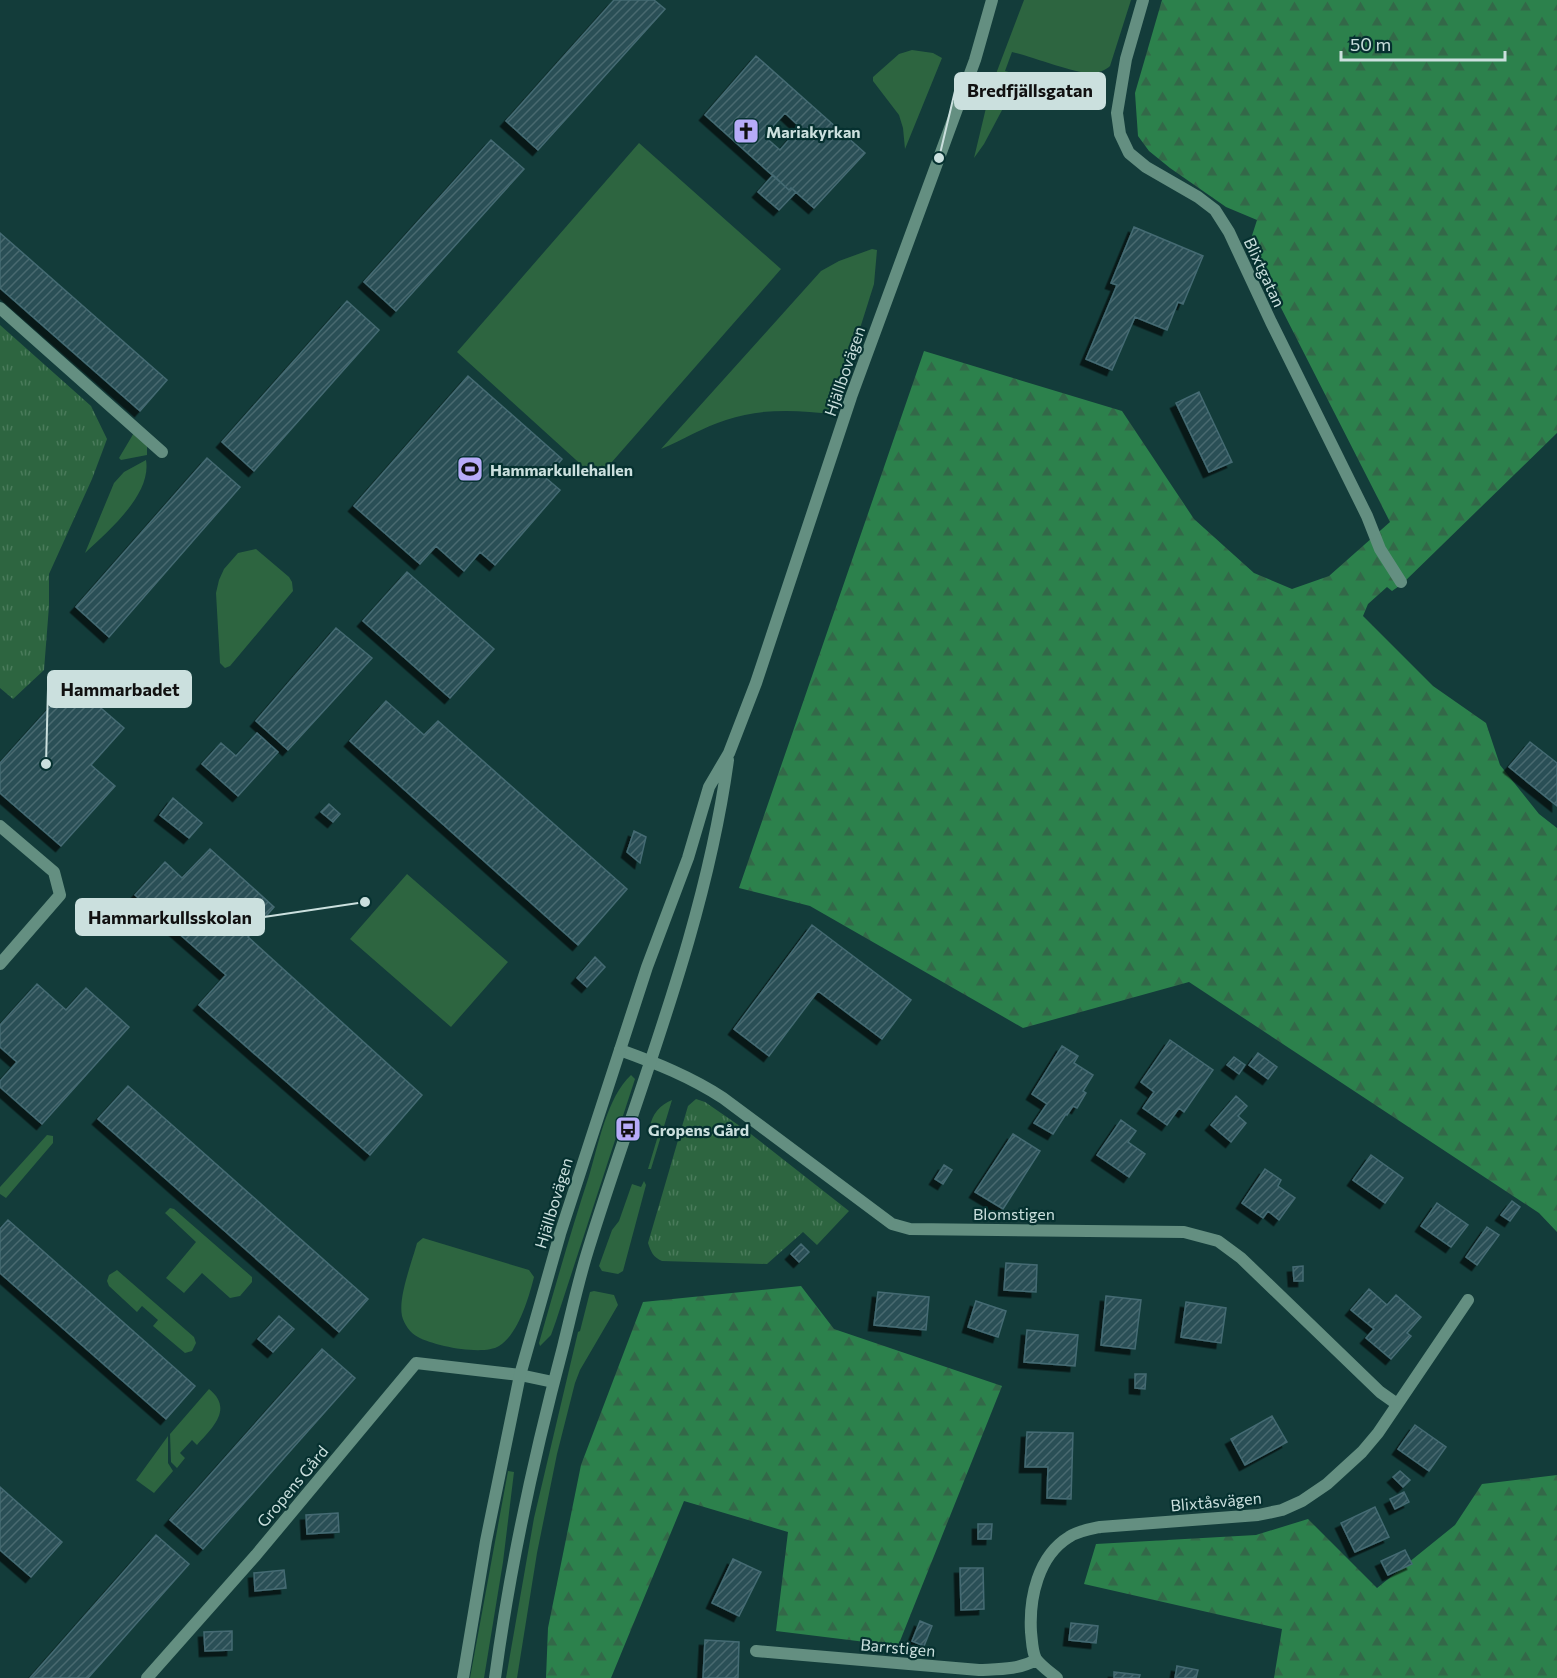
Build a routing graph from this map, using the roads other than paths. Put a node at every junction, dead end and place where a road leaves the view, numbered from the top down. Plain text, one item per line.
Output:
1 (992, 0) edge
2 (1143, 0) edge
3 (0, 308) edge
4 (162, 452) dead end
5 (1401, 582) dead end
6 (729, 753) junction
7 (0, 826) edge
8 (0, 964) edge
9 (620, 1050) junction
10 (651, 1061) junction
11 (1468, 1300) dead end
12 (520, 1375) junction
13 (554, 1382) junction
14 (1397, 1404) junction
15 (756, 1652) dead end
16 (1036, 1660) junction
17 (147, 1678) edge
18 (463, 1678) edge
19 (495, 1678) edge
20 (1057, 1678) edge

1 - 6 street, Hjällbovägen
2 - 5 street, Blixtgatan
3 - 4 street
6 - 9 street, Hjällbovägen
6 - 10 street, Hjällbovägen
7 - 8 street
9 - 10 street, Blomstigen
9 - 12 street, Hjällbovägen
10 - 13 street, Hjällbovägen
10 - 14 street, Blomstigen
11 - 14 street, Blixtåsvägen
12 - 13 street, Gropens Gård
12 - 17 street, Gropens Gård
12 - 18 street, Hjällbovägen
13 - 19 street, Hjällbovägen
14 - 16 street, Blixtåsvägen
15 - 16 street, Barrstigen
16 - 20 street

